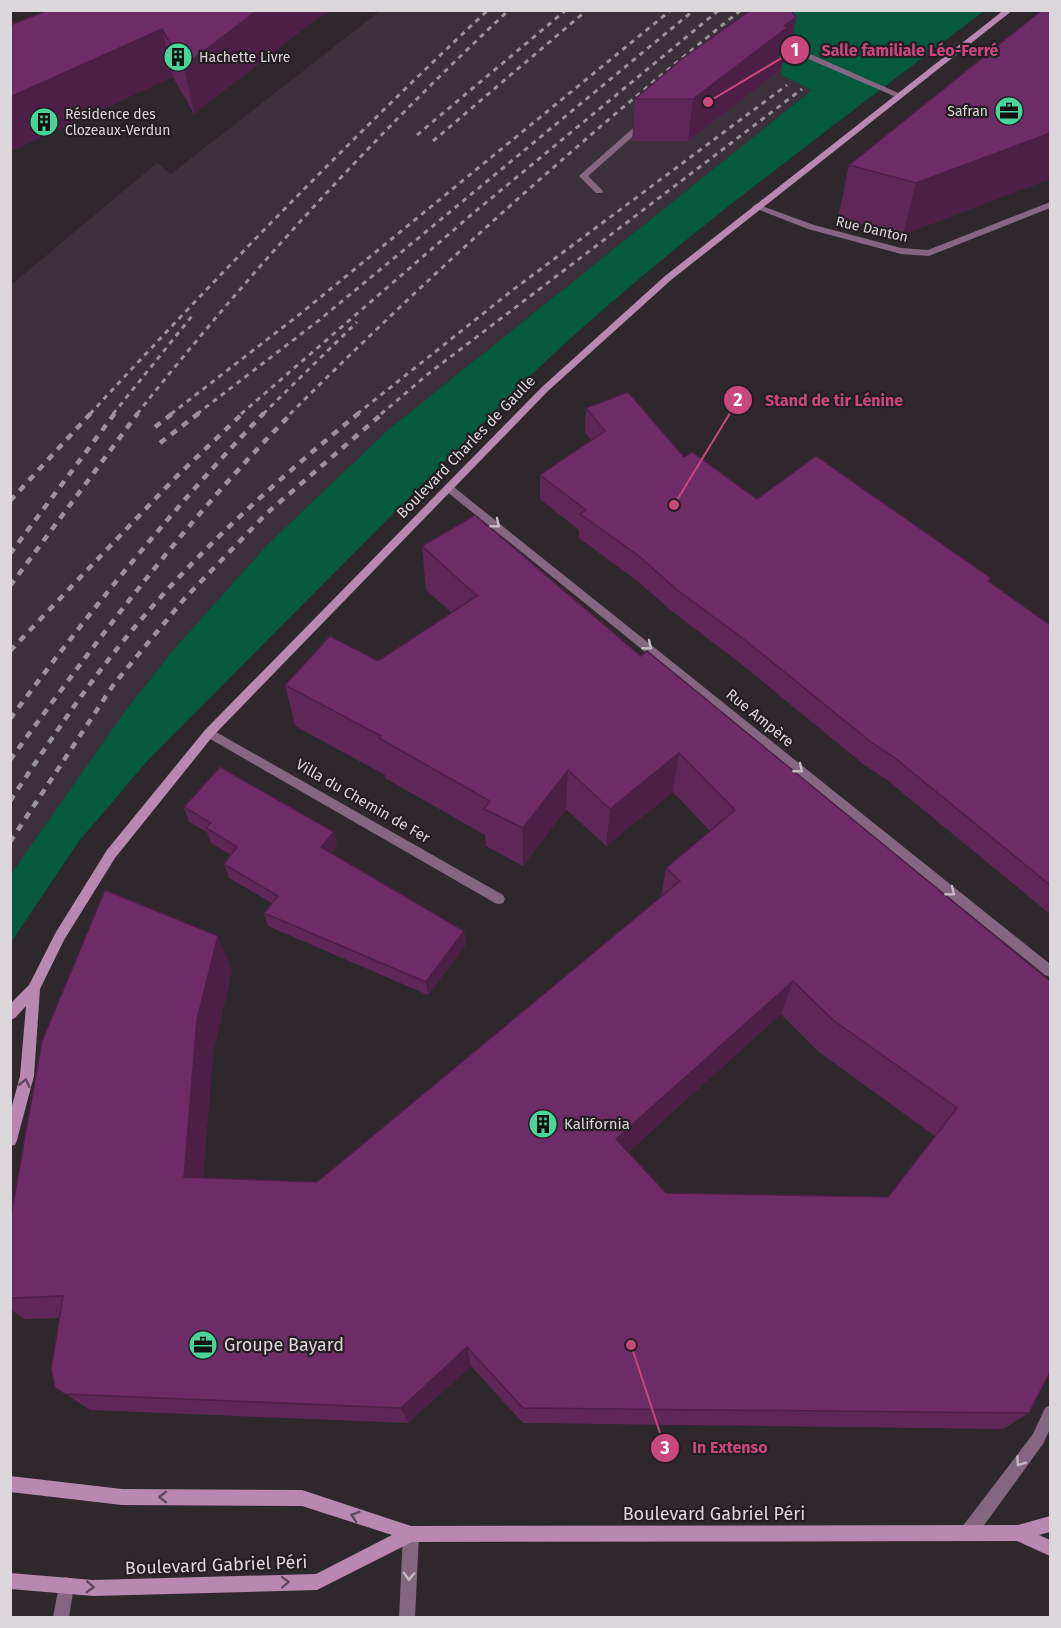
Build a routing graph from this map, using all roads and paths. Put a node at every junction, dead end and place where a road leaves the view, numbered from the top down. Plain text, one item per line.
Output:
1 (1009, 10) edge
2 (766, 48) edge
3 (899, 95) junction
4 (647, 120) edge
5 (599, 191) dead end
6 (1050, 205) edge
7 (756, 207) junction
8 (450, 488) junction
9 (209, 733) junction
10 (500, 899) dead end
11 (1050, 971) edge
12 (34, 989) junction
13 (10, 1014) edge
14 (10, 1140) edge
15 (1050, 1413) edge
16 (10, 1484) edge
17 (1050, 1524) edge
18 (968, 1533) junction
19 (1018, 1533) junction
20 (411, 1534) junction
21 (1050, 1548) edge
22 (10, 1581) edge
23 (66, 1585) junction
24 (61, 1617) edge
25 (407, 1617) edge

1 - 3 main road, Boulevard Charles de Gaulle
2 - 3 street
3 - 7 main road, Boulevard Charles de Gaulle
4 - 5 street
6 - 7 street, Rue Danton
7 - 8 main road, Boulevard Charles de Gaulle
8 - 9 main road, Boulevard Charles de Gaulle
8 -> 11 street, Rue Ampère
9 - 10 street, Villa du Chemin de Fer
9 - 12 main road, Boulevard Charles de Gaulle
12 - 13 main road, Boulevard Charles de Gaulle
14 -> 12 main road, Boulevard Charles de Gaulle
15 -> 18 street
20 -> 16 main road, Boulevard Gabriel Péri
17 - 19 main road, Boulevard Gabriel Péri
18 - 19 main road, Boulevard Gabriel Péri
18 - 20 main road, Boulevard Gabriel Péri
19 - 21 main road, Boulevard Gabriel Péri
23 -> 20 main road, Boulevard Gabriel Péri
20 -> 25 street
22 - 23 main road, Boulevard Gabriel Péri
23 - 24 street

